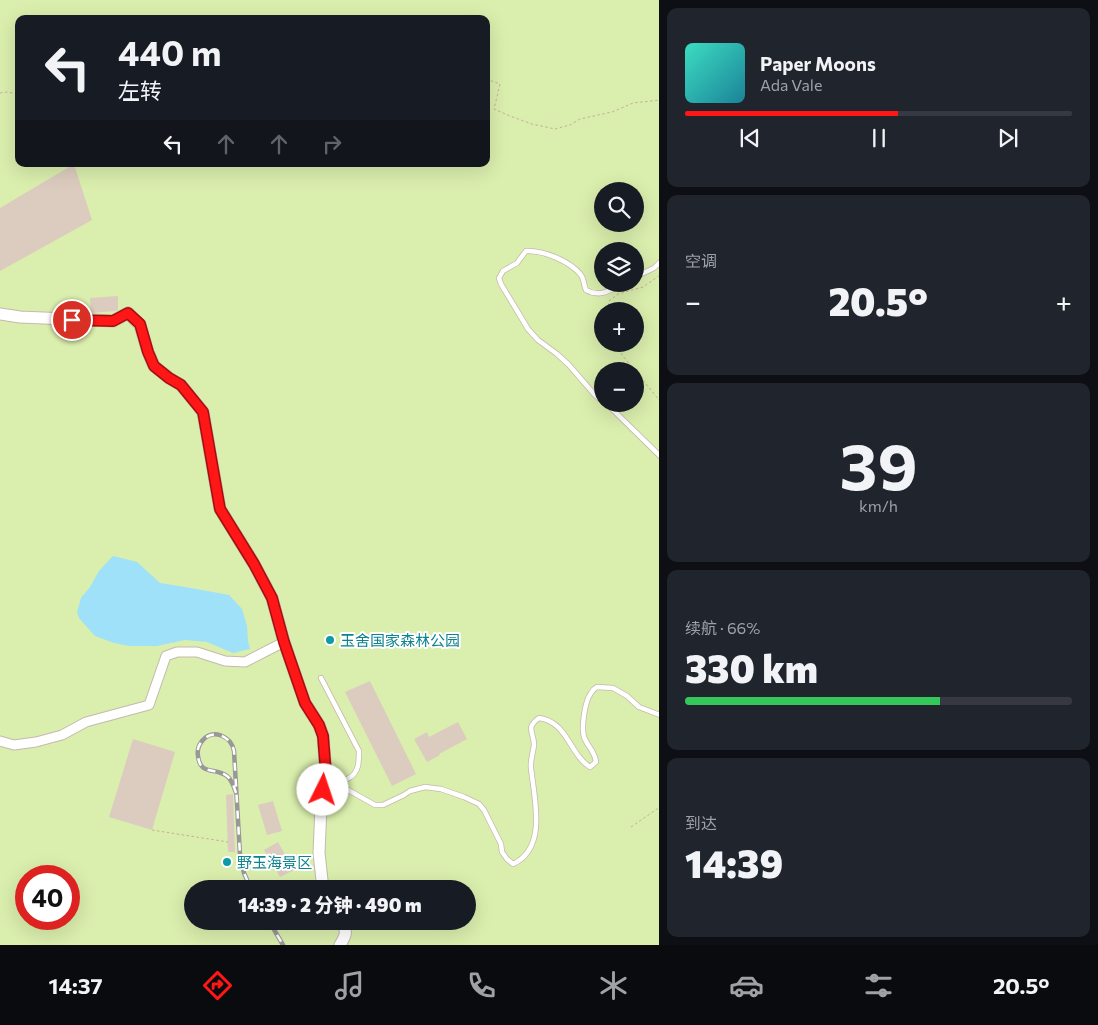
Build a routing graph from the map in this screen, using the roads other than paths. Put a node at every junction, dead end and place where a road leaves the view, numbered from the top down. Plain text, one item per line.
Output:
1 (659, 262) edge
2 (644, 273) edge
3 (604, 292) edge
4 (0, 314) edge
5 (594, 394) edge
6 (614, 412) edge
7 (659, 456) edge
8 (284, 642) junction
9 (321, 678) dead end
10 (659, 715) edge
11 (0, 741) edge
12 (326, 774) junction
13 (337, 782) junction
14 (322, 880) edge
15 (346, 930) edge
16 (340, 945) edge

1 - 2 lane
3 - 5 lane
4 - 8 street
6 - 7 lane
8 - 11 street
8 - 12 street
9 - 13 lane
10 - 13 lane
12 - 13 lane
12 - 14 street
15 - 16 street

